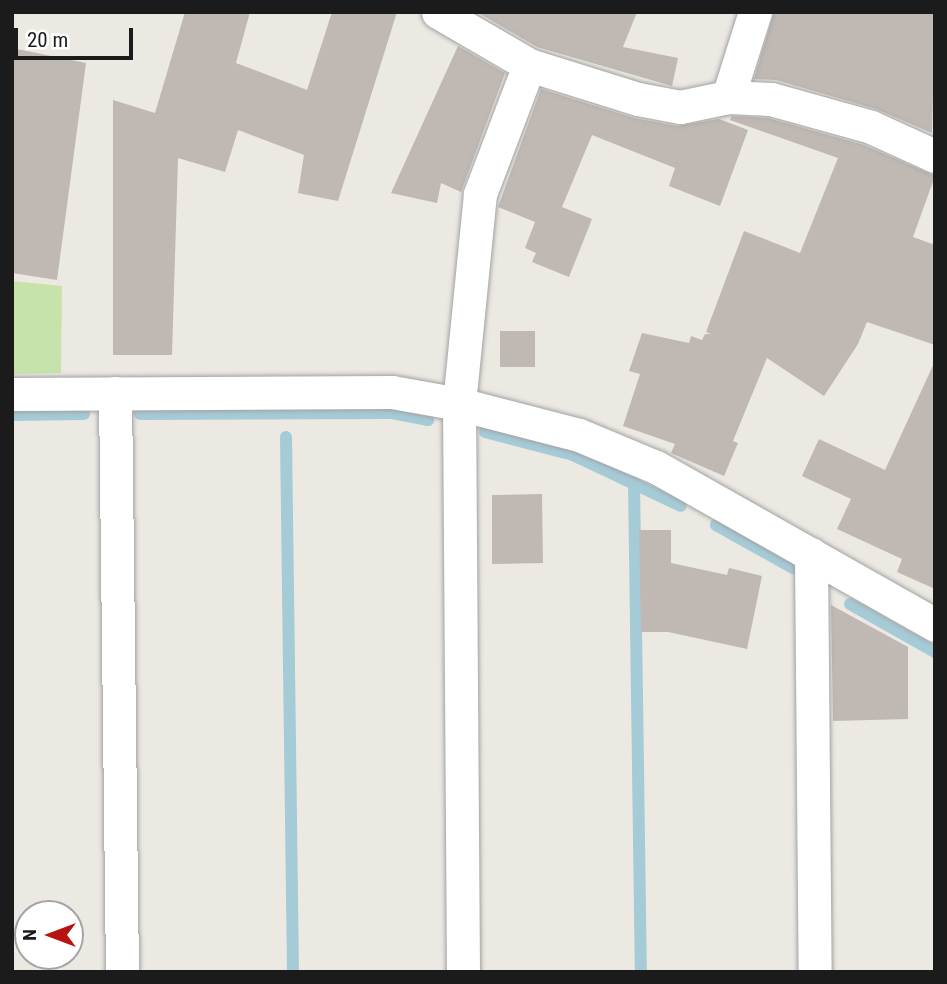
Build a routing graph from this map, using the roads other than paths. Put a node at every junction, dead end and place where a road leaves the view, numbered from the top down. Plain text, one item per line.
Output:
1 (438, 12) edge
2 (754, 12) edge
3 (528, 65) junction
4 (728, 97) junction
5 (935, 156) edge
6 (115, 393) junction
7 (12, 394) edge
8 (459, 404) junction
9 (811, 554) junction
10 (935, 625) edge
11 (122, 972) edge
12 (463, 972) edge
13 (815, 972) edge

1 - 3 street
2 - 4 street
3 - 4 street
3 - 8 street
4 - 5 street
6 - 7 street
6 - 8 street
6 - 11 street
8 - 9 street
8 - 12 street
9 - 10 street
9 - 13 street

